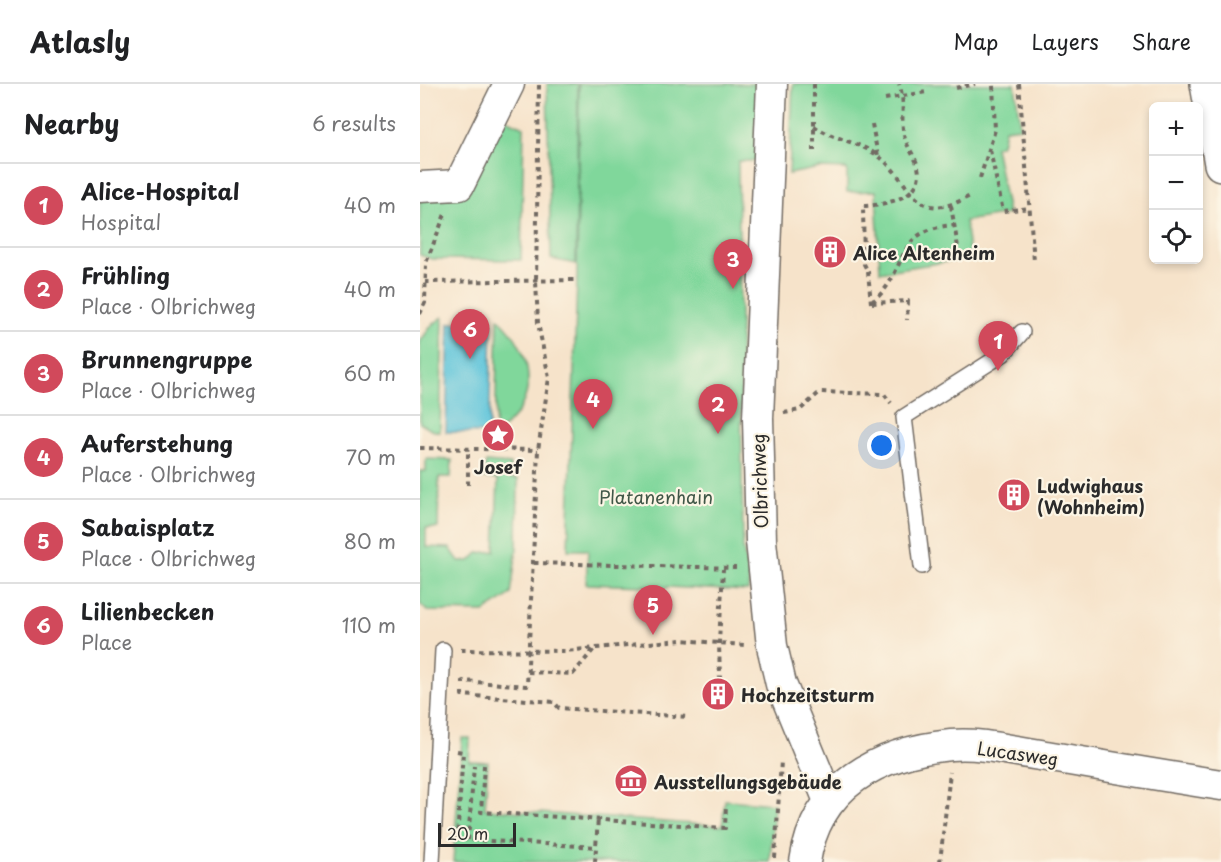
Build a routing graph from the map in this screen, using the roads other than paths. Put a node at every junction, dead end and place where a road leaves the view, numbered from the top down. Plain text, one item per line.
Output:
1 (509, 84) edge
2 (771, 84) edge
3 (1207, 84) edge
4 (1221, 164) edge
5 (420, 187) edge
6 (1022, 332) dead end
7 (922, 566) dead end
8 (443, 650) road end
9 (1221, 785) edge
10 (829, 801) junction
11 (432, 862) edge
12 (805, 862) edge

1 - 5 street
2 - 10 street, Olbrichweg
3 - 4 main road
6 - 7 lane
8 - 11 lane
9 - 10 street, Lucasweg
10 - 12 street

